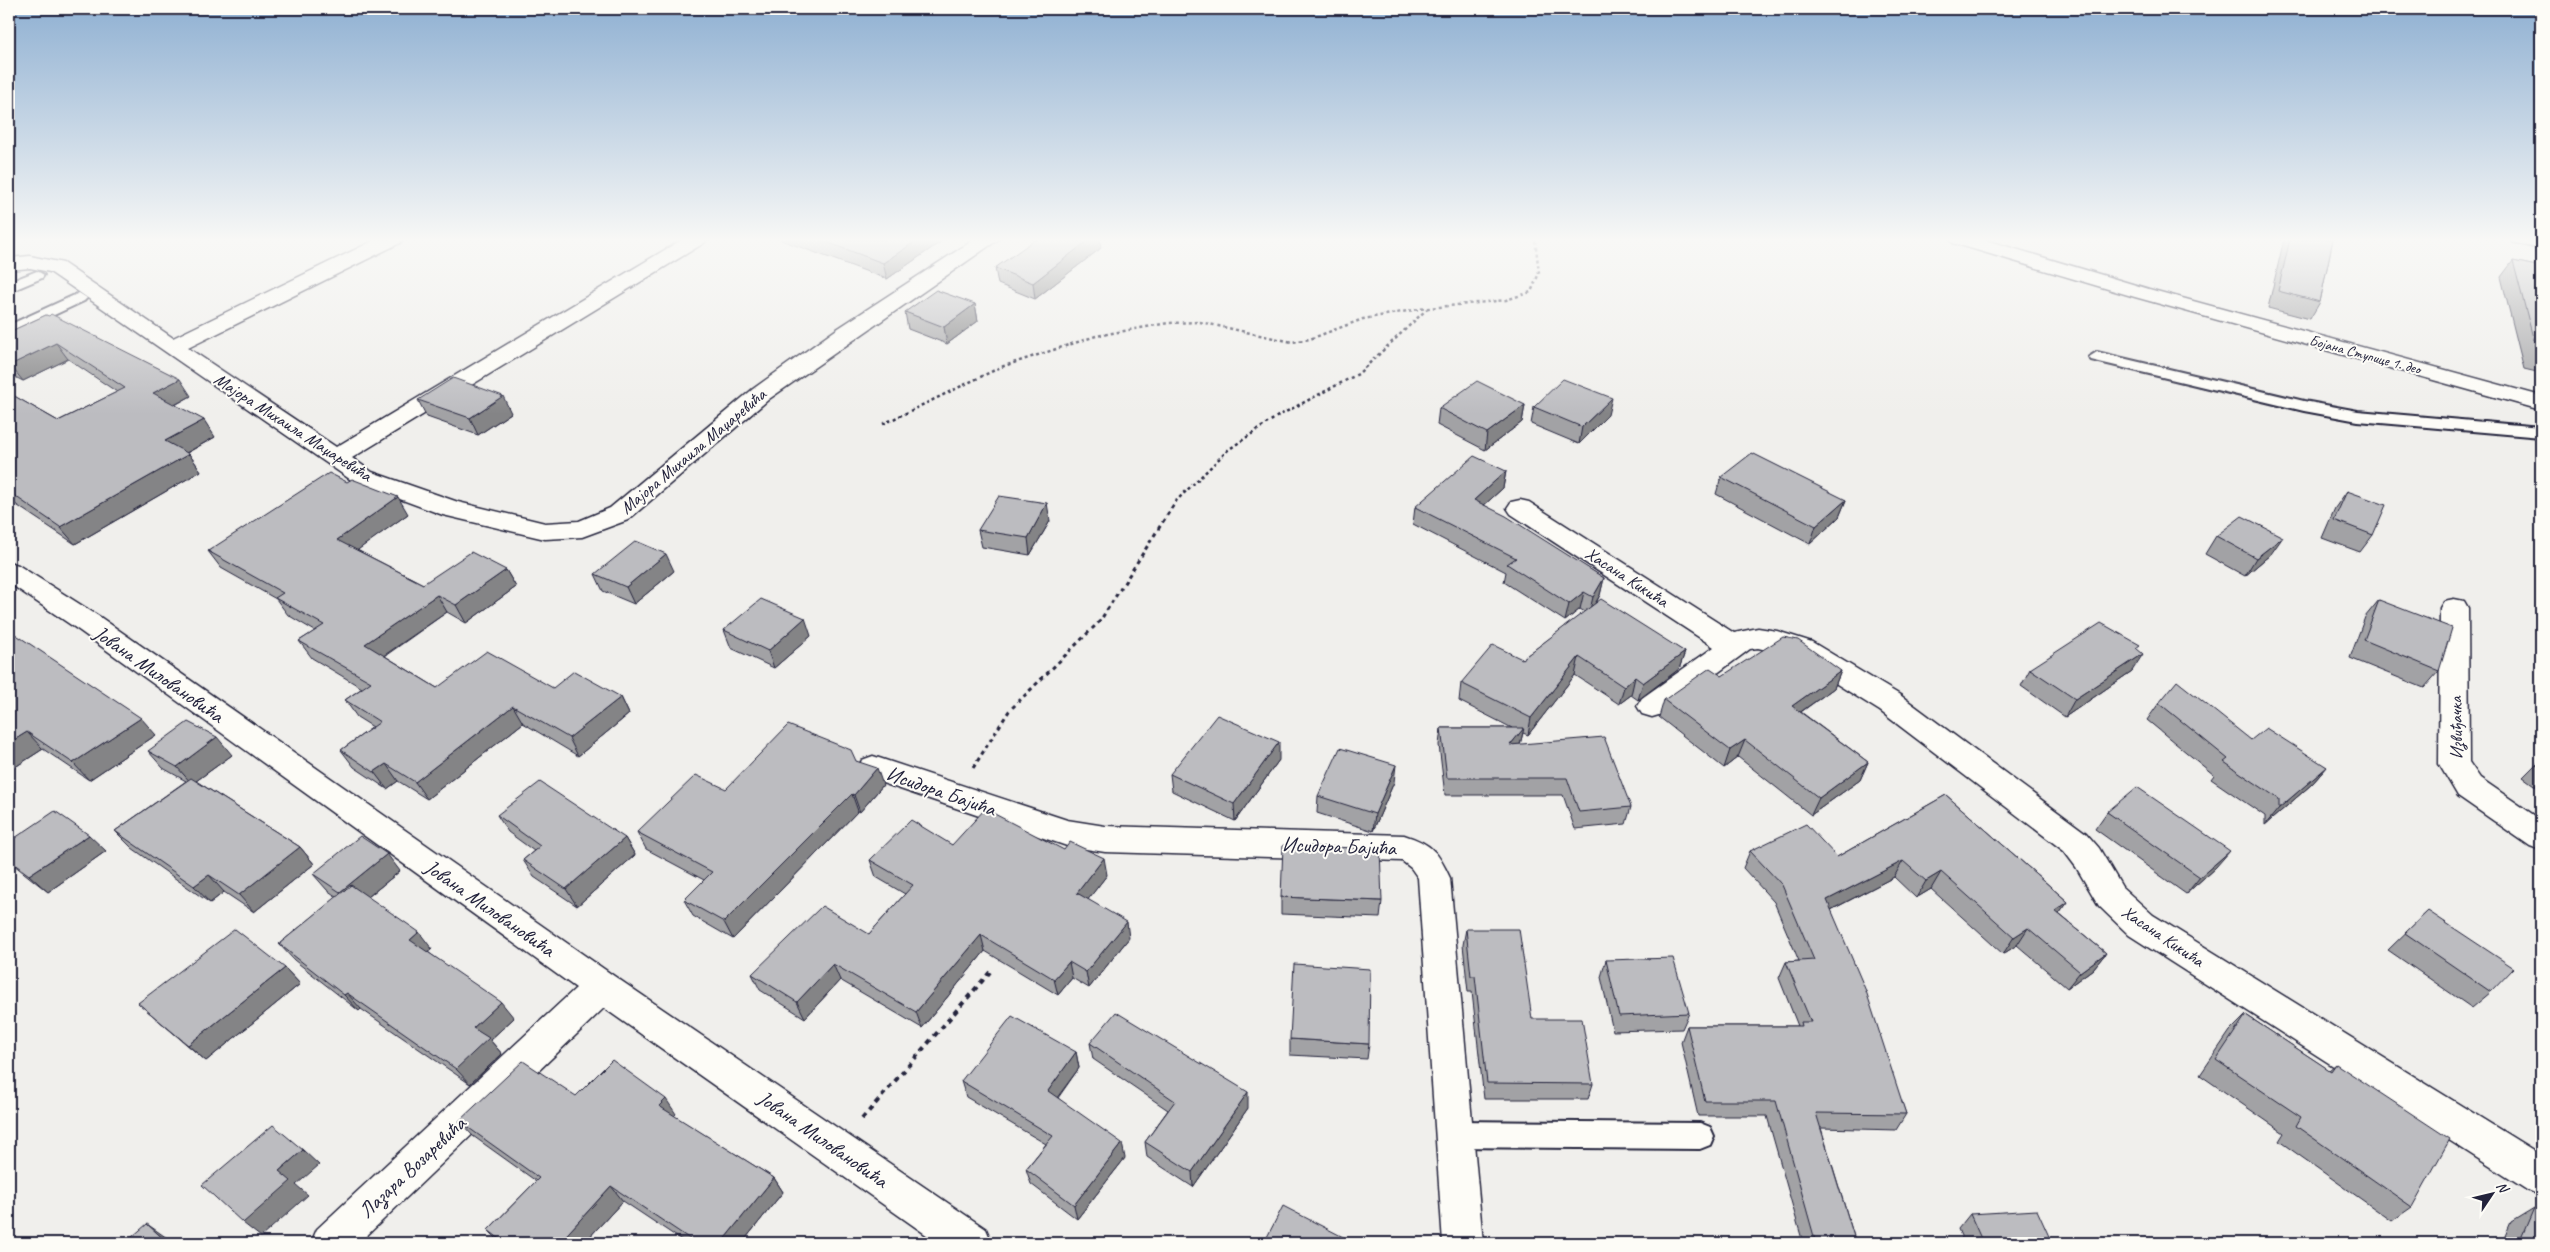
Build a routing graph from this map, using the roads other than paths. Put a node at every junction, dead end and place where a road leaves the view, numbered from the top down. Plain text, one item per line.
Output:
1 (100, 297) edge
2 (273, 297) edge
3 (601, 297) edge
4 (900, 297) edge
5 (2158, 297) edge
6 (79, 298) dead end
7 (63, 305) junction
8 (9, 331) edge
9 (9, 346) edge
10 (172, 347) junction
11 (2097, 357) dead end
12 (2541, 403) edge
13 (2541, 432) edge
14 (337, 457) junction
15 (1520, 508) dead end
16 (9, 571) edge
17 (2454, 608) dead end
18 (1733, 646) junction
19 (1652, 706) dead end
20 (873, 768) edge
21 (2541, 837) edge
22 (602, 987) junction
23 (1454, 1134) junction
24 (1700, 1136) dead end
25 (2541, 1177) edge
26 (331, 1243) edge
27 (972, 1243) edge
28 (1463, 1243) edge

1 - 10 street, Мајора Михаила Маџаревића
2 - 10 street
3 - 14 street
4 - 14 street, Мајора Михаила Маџаревића
5 - 12 street, Бојана Ступице 1. део
6 - 7 lane
7 - 8 lane
7 - 9 lane
10 - 14 street, Мајора Михаила Маџаревића
11 - 13 lane
15 - 18 street, Хасана Кикића
16 - 22 street, Јована Миловановића
17 - 21 street, Извиђачка
18 - 19 street, Хасана Кикића
18 - 25 street, Хасана Кикића
20 - 23 street, Исидора Бајића
22 - 26 street, Лазара Возаревића
22 - 27 street, Јована Миловановића
23 - 24 lane
23 - 28 street, Исидора Бајића

